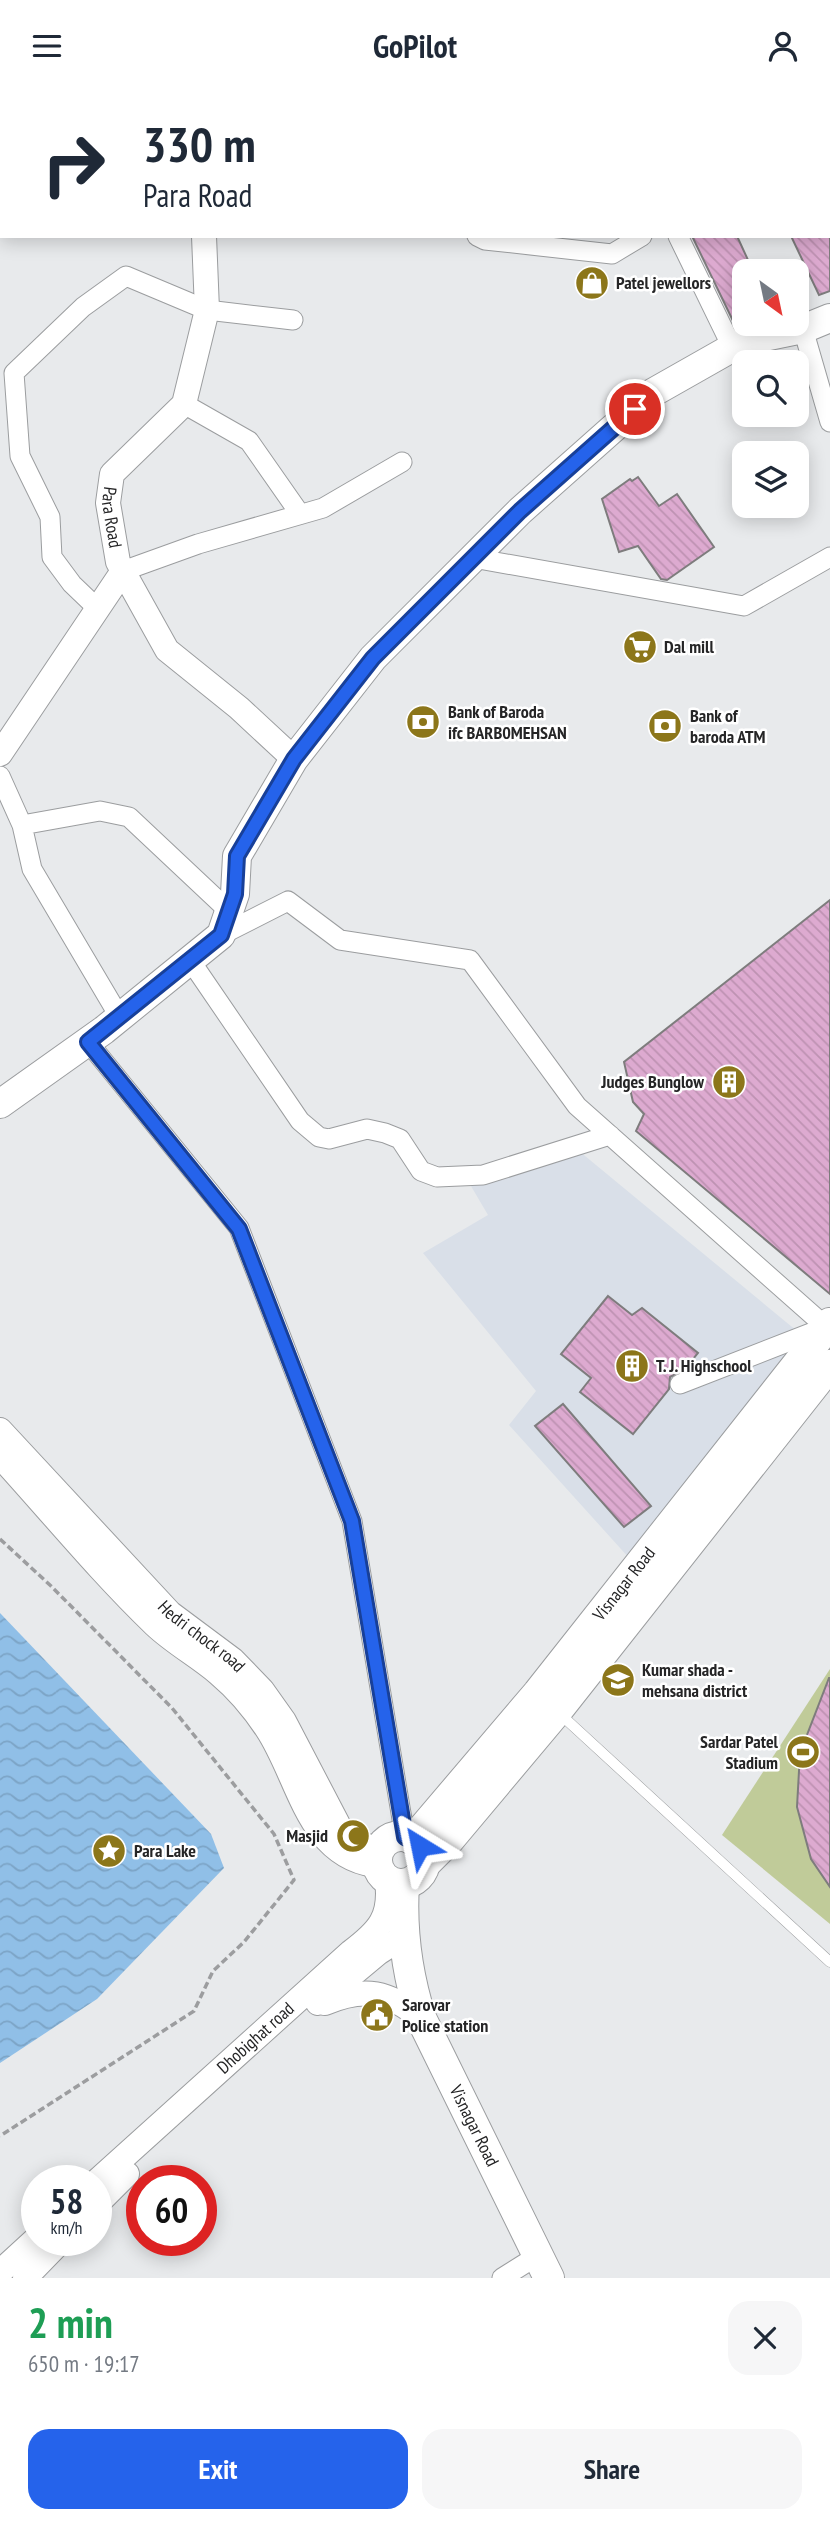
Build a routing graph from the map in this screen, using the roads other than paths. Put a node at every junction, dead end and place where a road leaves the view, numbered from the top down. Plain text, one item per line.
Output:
1 (204, 238) edge
2 (481, 238) edge
3 (639, 238) edge
4 (679, 238) edge
5 (207, 310) junction
6 (830, 318) edge
7 (293, 320) dead end
8 (809, 327) edge
9 (769, 336) edge
10 (805, 336) edge
11 (732, 347) junction
12 (184, 404) junction
13 (830, 422) edge
14 (402, 462) dead end
15 (300, 515) junction
16 (830, 557) edge
17 (474, 558) junction
18 (123, 571) junction
19 (99, 609) junction
20 (0, 754) edge
21 (294, 759) junction
22 (0, 776) edge
23 (22, 825) junction
24 (225, 923) junction
25 (190, 960) junction
26 (119, 1016) junction
27 (88, 1042) junction
28 (0, 1104) edge
29 (610, 1135) junction
30 (829, 1326) edge
31 (830, 1365) edge
32 (680, 1384) dead end
33 (0, 1430) edge
34 (0, 1456) edge
35 (547, 1702) junction
36 (399, 1860) junction
37 (403, 1937) junction
38 (830, 1962) edge
39 (310, 2010) junction
40 (421, 2018) junction
41 (112, 2168) edge
42 (112, 2189) edge
43 (21, 2253) edge
44 (50, 2256) edge
45 (543, 2267) edge
46 (0, 2272) edge
47 (37, 2273) edge
48 (502, 2278) edge

1 - 5 street
2 - 3 street
4 - 11 street
5 - 7 street
5 - 12 street
5 - 19 street
6 - 8 main road
9 - 11 main road
10 - 13 street
11 - 17 main road
12 - 15 street
12 - 18 street, Para Road
14 - 15 street
15 - 18 street
16 - 17 street
17 - 21 main road
18 - 19 street
18 - 21 street, Para Road
19 - 20 street
21 - 24 main road
22 - 23 street
23 - 24 street
23 - 26 street
24 - 25 main road
24 - 29 street
25 - 26 main road
25 - 29 street
26 - 27 main road
27 - 28 main road
27 - 36 street
29 - 30 street
30 - 32 street
30 - 35 main road, Visnagar Road
31 - 35 main road, Visnagar Road
33 - 36 street, Hedri chock road
34 - 36 street, Hedri chock road
35 - 36 main road, Visnagar Road
35 - 38 lane
36 - 37 main road, Visnagar Road
36 - 41 street, Dhobighat road
37 - 39 street, Dhobighat road
37 - 40 main road, Visnagar Road
39 - 40 street
39 - 42 street, Dhobighat road
40 - 45 main road, Visnagar Road
43 - 46 street
44 - 47 street
45 - 48 street

